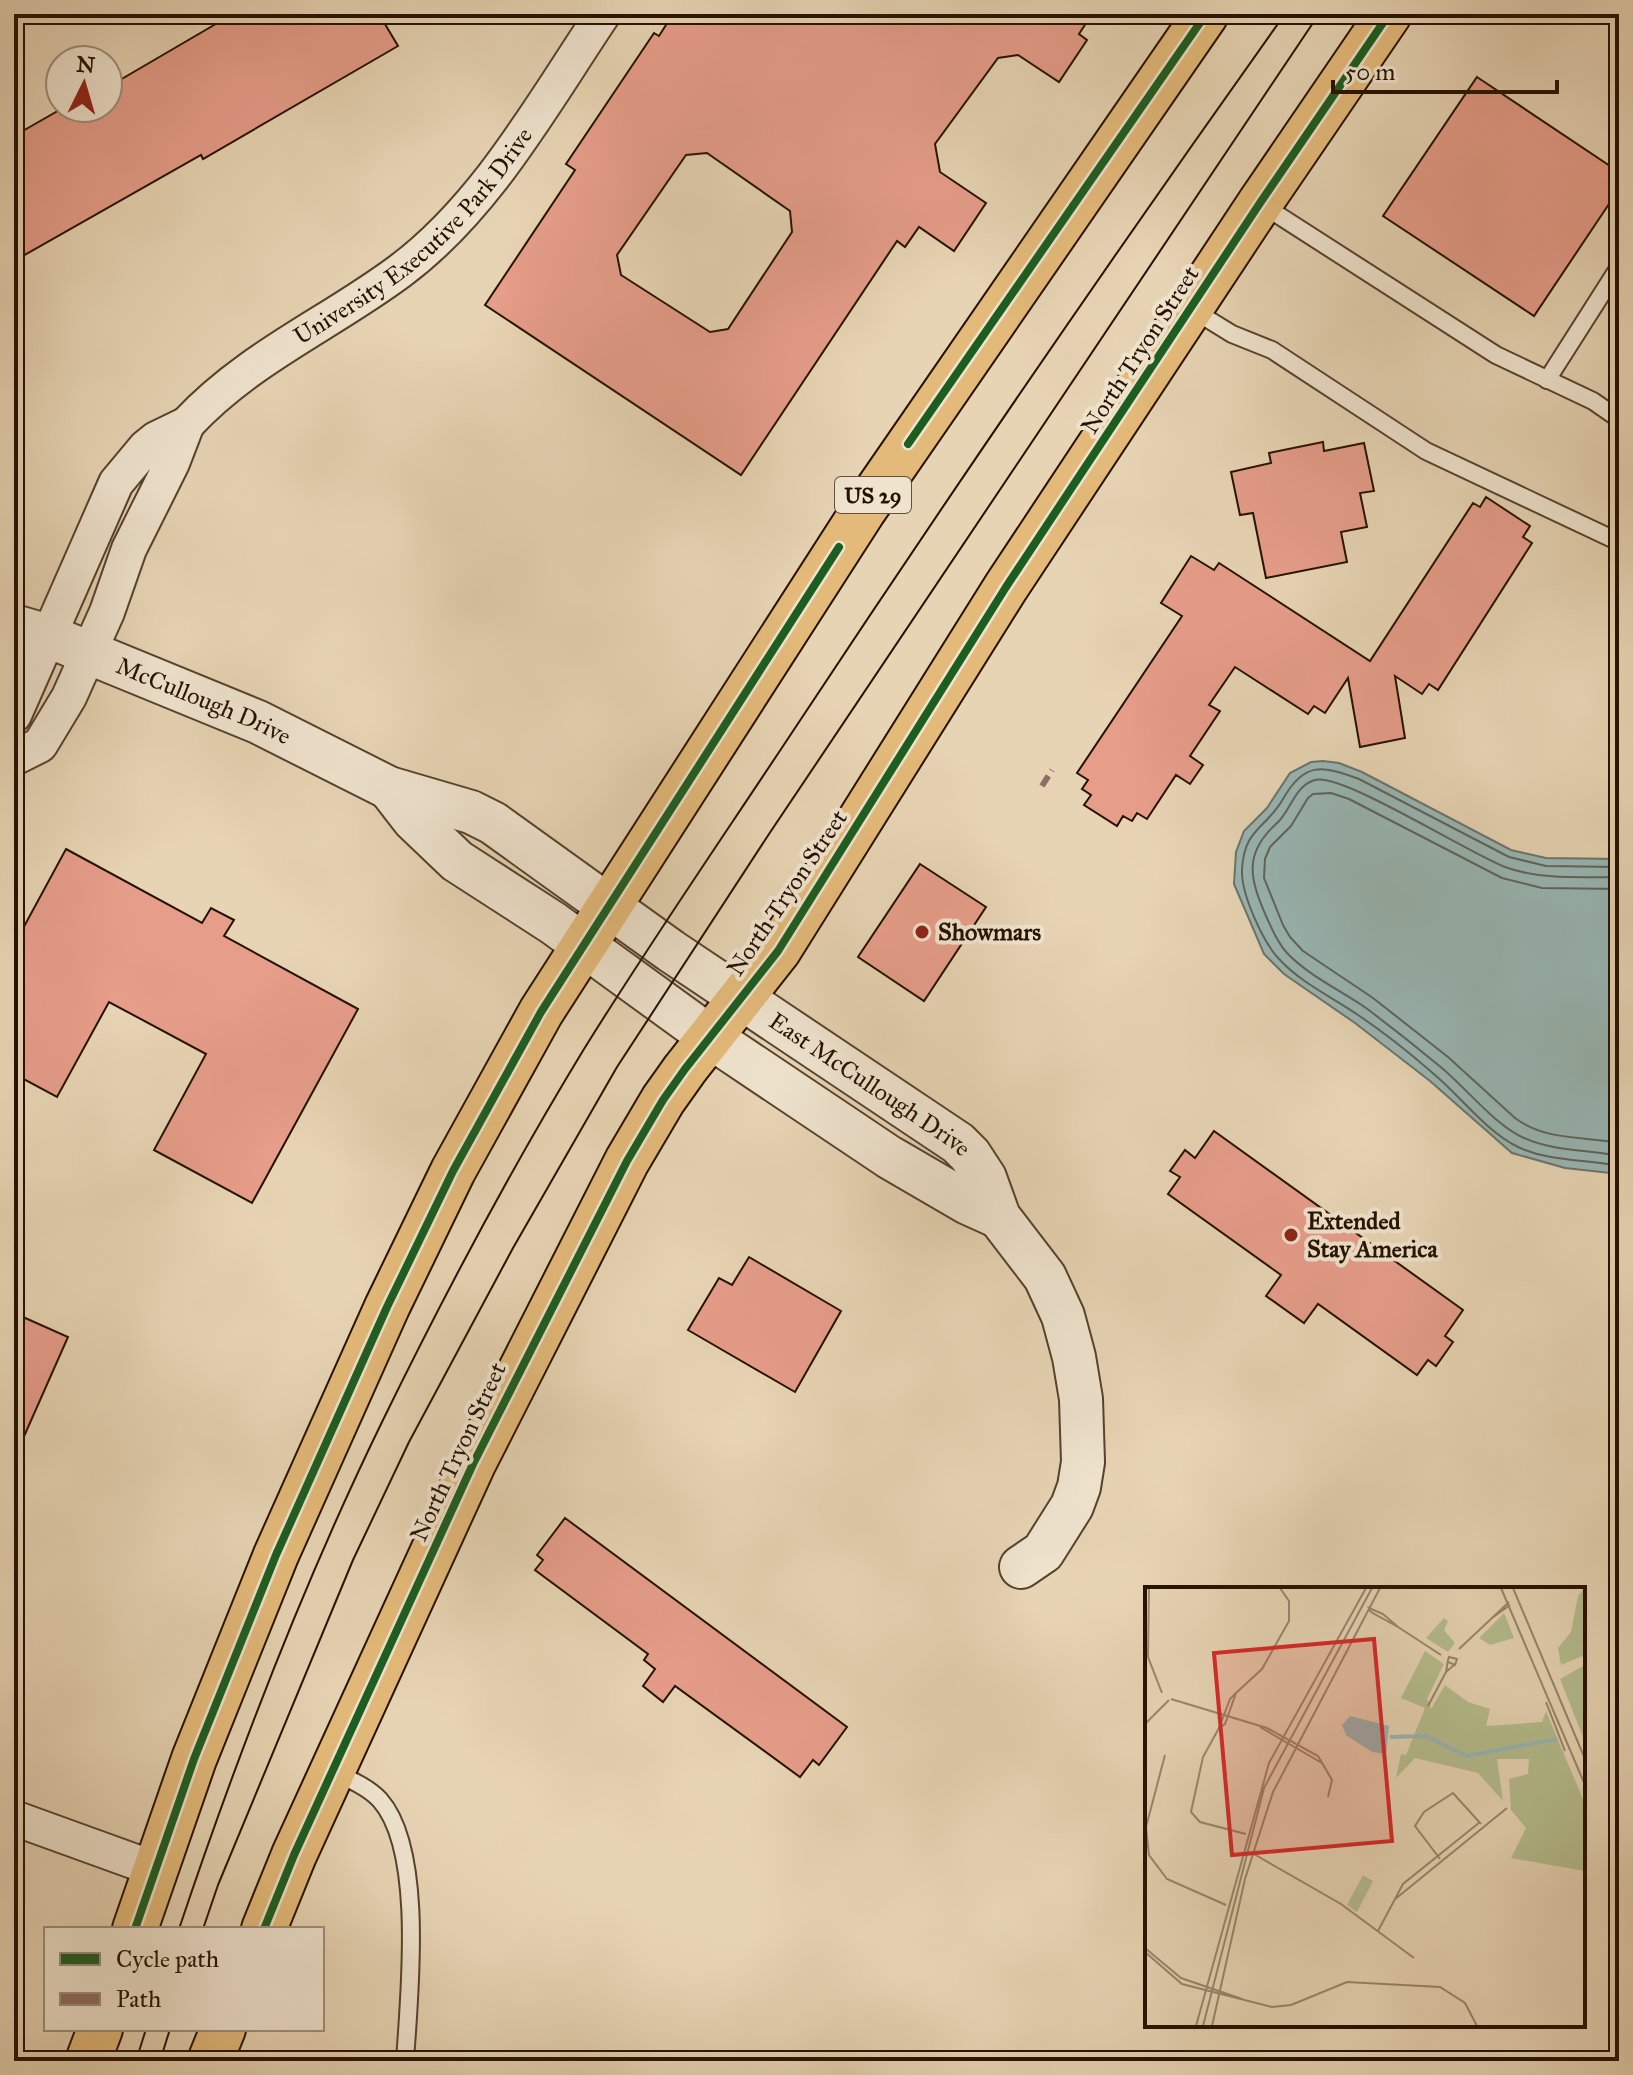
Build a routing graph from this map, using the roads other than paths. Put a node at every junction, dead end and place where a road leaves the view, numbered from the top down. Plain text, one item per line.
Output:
1 (603, 14) edge
2 (1206, 14) edge
3 (1389, 14) edge
4 (1260, 203) junction
5 (1619, 267) edge
6 (1191, 309) junction
7 (1547, 380) junction
8 (1619, 419) edge
9 (187, 424) junction
10 (1619, 542) edge
11 (31, 631) edge
12 (89, 653) junction
13 (14, 715) edge
14 (14, 758) edge
15 (389, 788) junction
16 (609, 905) junction
17 (584, 945) junction
18 (671, 951) joint
19 (645, 990) joint
20 (742, 997) junction
21 (710, 1037) junction
22 (999, 1217) junction
23 (1021, 1567) dead end
24 (332, 1771) junction
25 (14, 1818) edge
26 (155, 1869) junction
27 (136, 1927) edge
28 (265, 1927) edge
29 (99, 2031) edge
30 (222, 2031) edge
31 (88, 2061) edge
32 (210, 2061) edge
33 (405, 2061) edge

1 - 9 street, University Executive Park Drive
2 - 16 main road, US 29
3 - 4 main road, North Tryon Street
4 - 6 main road, North Tryon Street
4 - 7 lane
5 - 7 lane
6 - 10 lane
6 - 20 main road, North Tryon Street
7 - 8 lane
9 - 11 street, University Executive Park Drive
9 - 12 street, University Executive Park Drive
11 - 12 street, McCullough Drive
11 - 13 street, University Executive Park Drive
12 - 14 street, University Executive Park Drive
12 - 15 street, McCullough Drive
15 - 16 street, McCullough Drive
15 - 17 street, McCullough Drive
16 - 17 main road, US 29
16 - 18 street, McCullough Drive
17 - 19 street, McCullough Drive
17 - 26 main road, US 29
18 - 20 street, East McCullough Drive
19 - 21 street, East McCullough Drive
20 - 21 main road, North Tryon Street
20 - 22 street, East McCullough Drive
21 - 22 street, East McCullough Drive
21 - 24 main road, North Tryon Street
22 - 23 street, East McCullough Drive
24 - 28 main road, North Tryon Street
24 - 33 lane
25 - 26 street
26 - 27 main road, US 29
29 - 31 main road
30 - 32 main road

